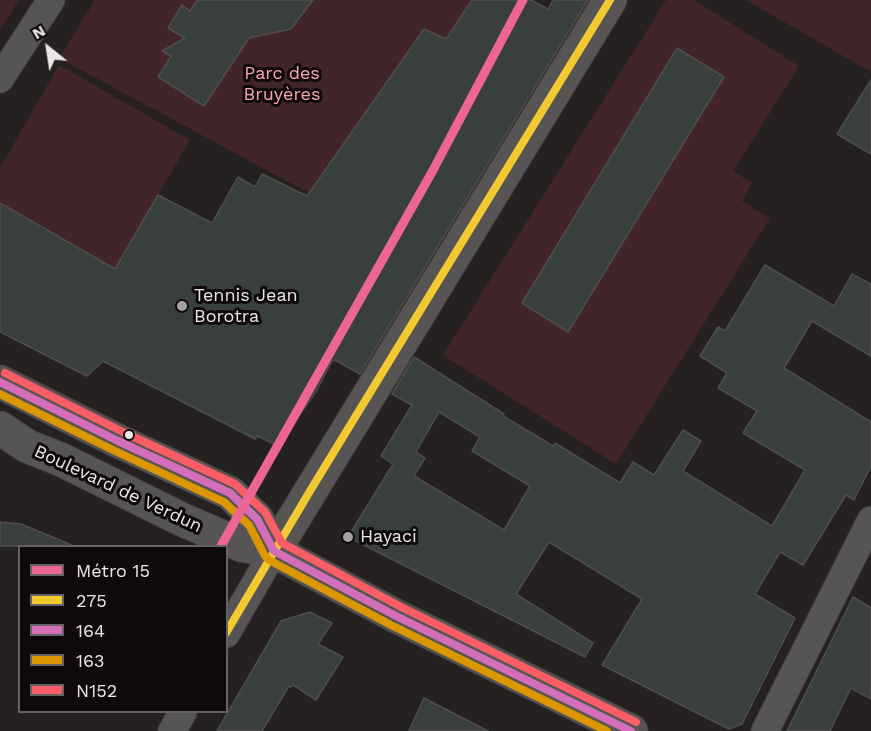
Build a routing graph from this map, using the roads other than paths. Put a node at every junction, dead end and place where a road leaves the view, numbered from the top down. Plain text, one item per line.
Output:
1 (51, 0) edge
2 (610, 0) edge
3 (0, 79) edge
4 (0, 382) edge
5 (0, 428) edge
6 (871, 520) edge
7 (274, 551) junction
8 (228, 631) edge
9 (182, 713) edge
10 (172, 731) edge
11 (631, 731) edge
12 (765, 731) edge

1 - 3 street
2 - 7 main road
4 - 7 main road
5 - 7 main road, Boulevard de Verdun
6 - 12 street
7 - 8 street
7 - 11 main road, Boulevard de Verdun
9 - 10 street

